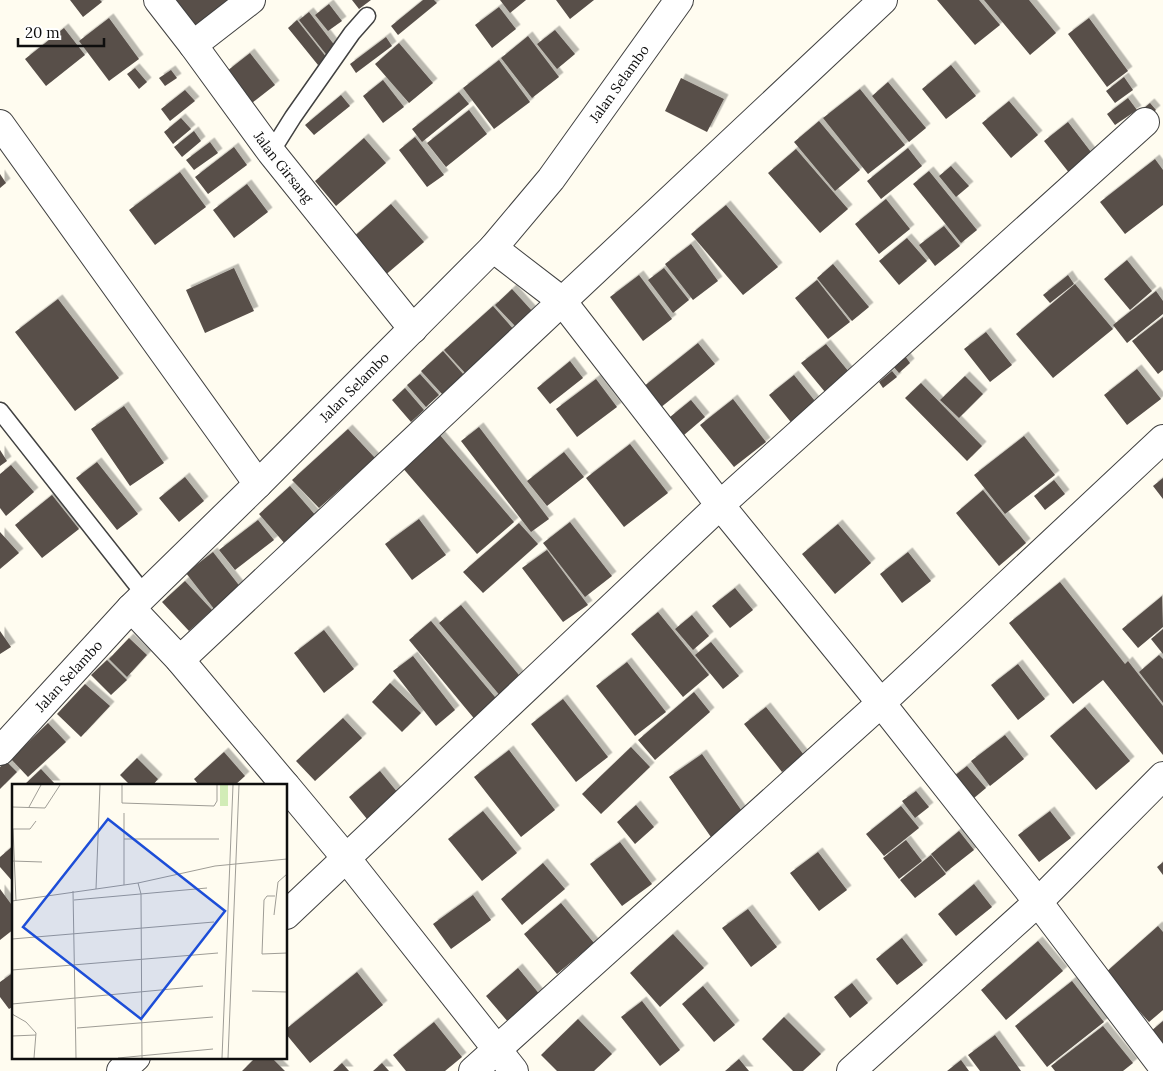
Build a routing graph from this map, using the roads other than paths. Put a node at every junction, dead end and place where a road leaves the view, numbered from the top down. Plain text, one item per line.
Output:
1 (158, 0) edge
2 (250, 0) edge
3 (679, 0) edge
4 (884, 0) edge
5 (367, 16) dead end
6 (193, 45) junction
7 (1145, 122) dead end
8 (0, 124) edge
9 (271, 152) junction
10 (493, 248) junction
11 (562, 301) junction
12 (413, 329) junction
13 (0, 411) edge
14 (1163, 438) edge
15 (258, 484) junction
16 (720, 505) junction
17 (138, 601) junction
18 (180, 660) junction
19 (881, 703) junction
20 (0, 751) edge
21 (1163, 776) edge
22 (284, 784) edge
23 (288, 788) edge
24 (346, 858) junction
25 (1038, 902) junction
26 (288, 912) edge
27 (496, 1049) junction
28 (135, 1058) edge
29 (1163, 1067) edge
30 (121, 1071) edge
31 (473, 1071) edge
32 (514, 1071) edge
33 (851, 1071) edge

1 - 6 street, Jalan Girsang
2 - 6 street
3 - 10 street, Jalan Selambo
4 - 11 street
5 - 9 lane
6 - 9 street, Jalan Girsang
7 - 16 street
8 - 15 street
9 - 12 street, Jalan Girsang
10 - 11 street
10 - 12 street, Jalan Selambo
11 - 16 street
11 - 18 street
12 - 15 street, Jalan Selambo
13 - 17 lane
14 - 19 street
15 - 17 street, Jalan Selambo
16 - 19 street
16 - 24 street
17 - 18 street
17 - 20 street, Jalan Selambo
18 - 22 street
19 - 25 street
19 - 27 street
21 - 25 street
23 - 24 street
24 - 26 street
24 - 27 street
25 - 29 street
25 - 33 street
27 - 31 street
27 - 32 street
28 - 30 street

